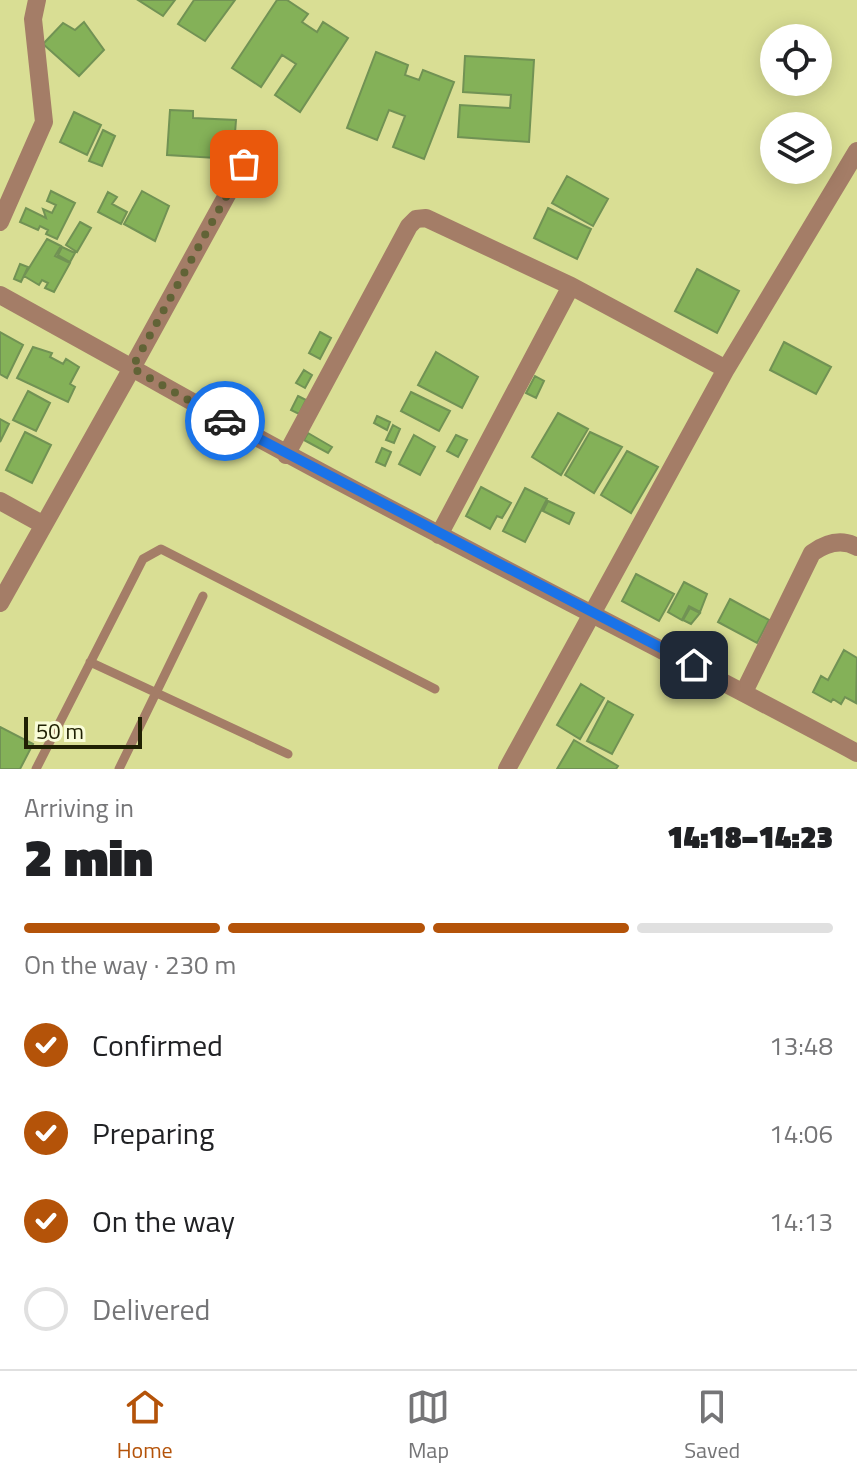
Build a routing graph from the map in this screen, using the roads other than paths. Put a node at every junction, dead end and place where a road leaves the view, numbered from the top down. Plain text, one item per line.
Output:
1 (37, 0) edge
2 (857, 151) edge
3 (244, 164) dead end
4 (0, 222) edge
5 (571, 286) junction
6 (0, 295) edge
7 (132, 368) junction
8 (726, 369) junction
9 (286, 455) junction
10 (0, 501) edge
11 (42, 524) junction
12 (439, 535) junction
13 (857, 547) edge
14 (203, 596) dead end
15 (0, 603) edge
16 (593, 611) junction
17 (90, 662) junction
18 (435, 689) dead end
19 (744, 692) junction
20 (155, 695) junction
21 (857, 753) edge
22 (288, 754) dead end
23 (36, 769) edge
24 (119, 769) edge
25 (507, 769) edge

1 - 4 street
2 - 8 street
3 - 7 street
5 - 8 street
5 - 9 street
5 - 12 street
6 - 7 street
7 - 9 street
7 - 11 street
8 - 16 street
9 - 12 street
10 - 11 street
11 - 15 street
12 - 16 street
13 - 19 street
14 - 20 lane
16 - 19 street
16 - 25 street
17 - 18 lane
17 - 20 lane
17 - 23 lane
19 - 21 street
20 - 22 lane
20 - 24 lane

